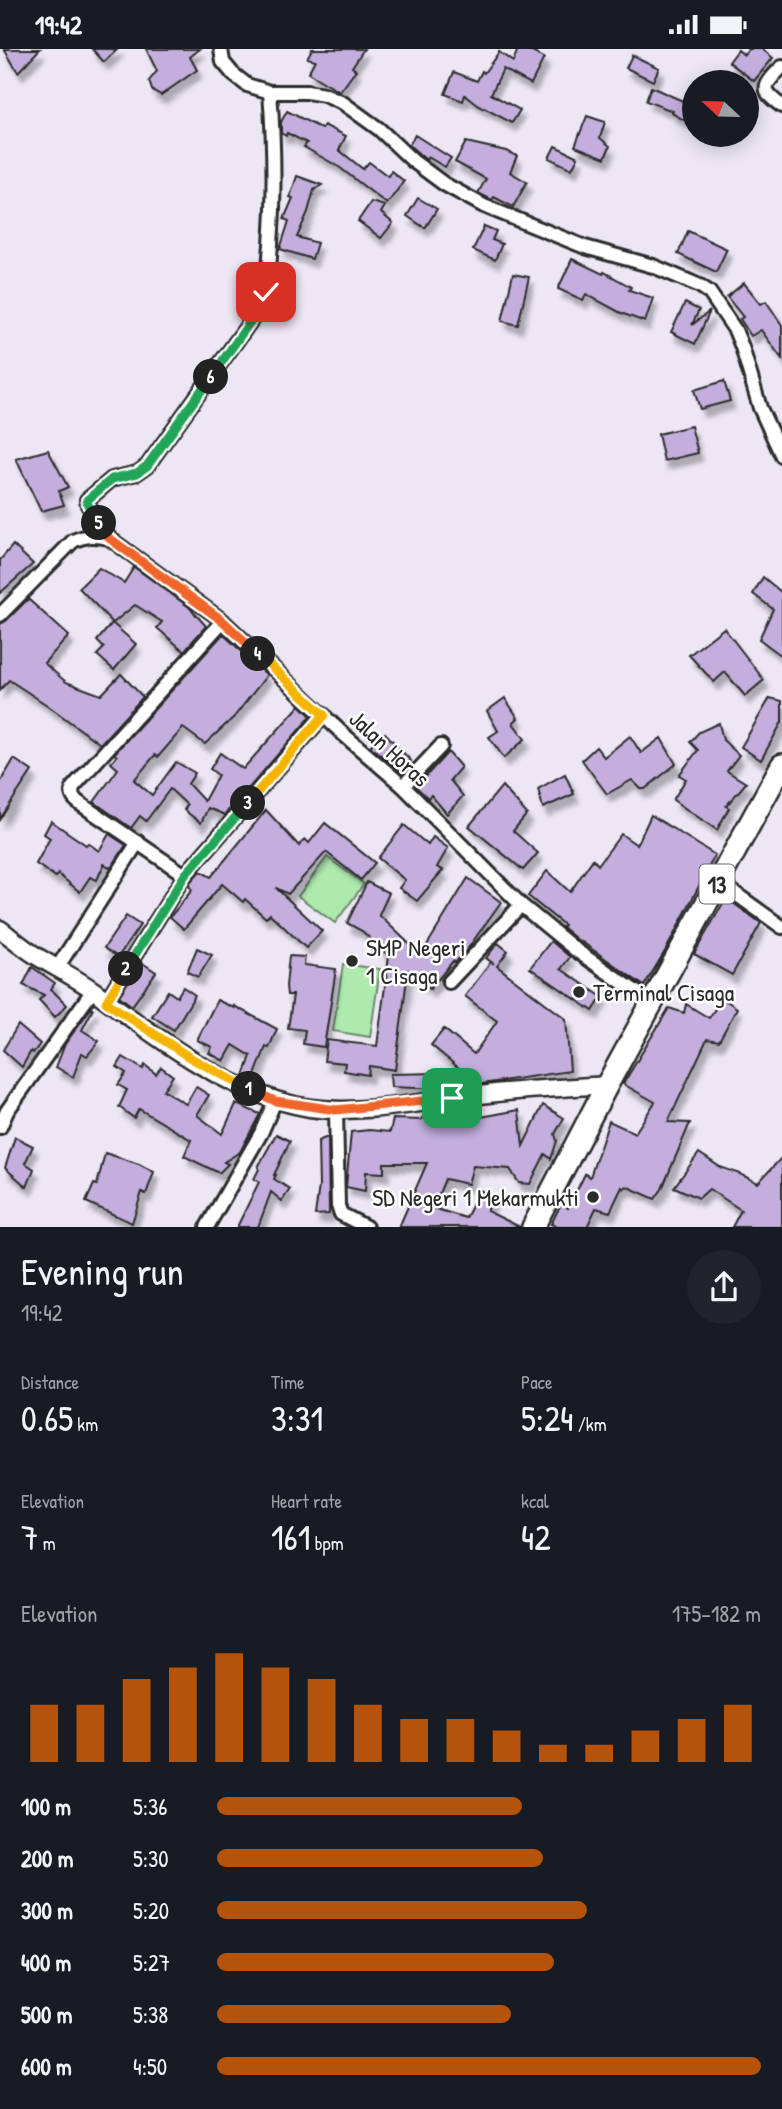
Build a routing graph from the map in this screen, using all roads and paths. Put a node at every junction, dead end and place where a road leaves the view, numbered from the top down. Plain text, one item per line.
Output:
1 (220, 49) edge
2 (782, 68) edge
3 (270, 92) junction
4 (782, 106) edge
5 (782, 456) edge
6 (109, 538) junction
7 (0, 615) edge
8 (223, 621) junction
9 (324, 715) junction
10 (441, 746) dead end
11 (782, 765) edge
12 (402, 786) junction
13 (138, 842) junction
14 (185, 875) junction
15 (719, 882) junction
16 (521, 905) junction
17 (782, 927) edge
18 (0, 929) edge
19 (57, 968) junction
20 (449, 982) dead end
21 (93, 990) junction
22 (106, 1002) junction
23 (652, 1003) junction
24 (607, 1085) junction
25 (275, 1101) junction
26 (336, 1110) junction
27 (0, 1127) edge
28 (207, 1227) edge
29 (366, 1227) edge
30 (533, 1227) edge

1 - 3 street
2 - 4 street
3 - 5 street
3 - 6 street
6 - 7 street
6 - 8 street, Jalan Horas
8 - 9 street, Jalan Horas
8 - 13 street
9 - 12 street, Jalan Horas
9 - 14 street
10 - 12 street
11 - 15 highway, 13
12 - 16 street, Jalan Horas
13 - 14 street
13 - 19 street
14 - 22 street
15 - 17 street
15 - 23 highway, 13
16 - 20 street
16 - 23 street, Jalan Horas
18 - 19 main road
19 - 21 main road
21 - 22 main road
21 - 27 street
22 - 25 main road
23 - 24 highway, 13
24 - 26 main road
24 - 30 highway, 13
25 - 26 main road
25 - 28 street
26 - 29 street

